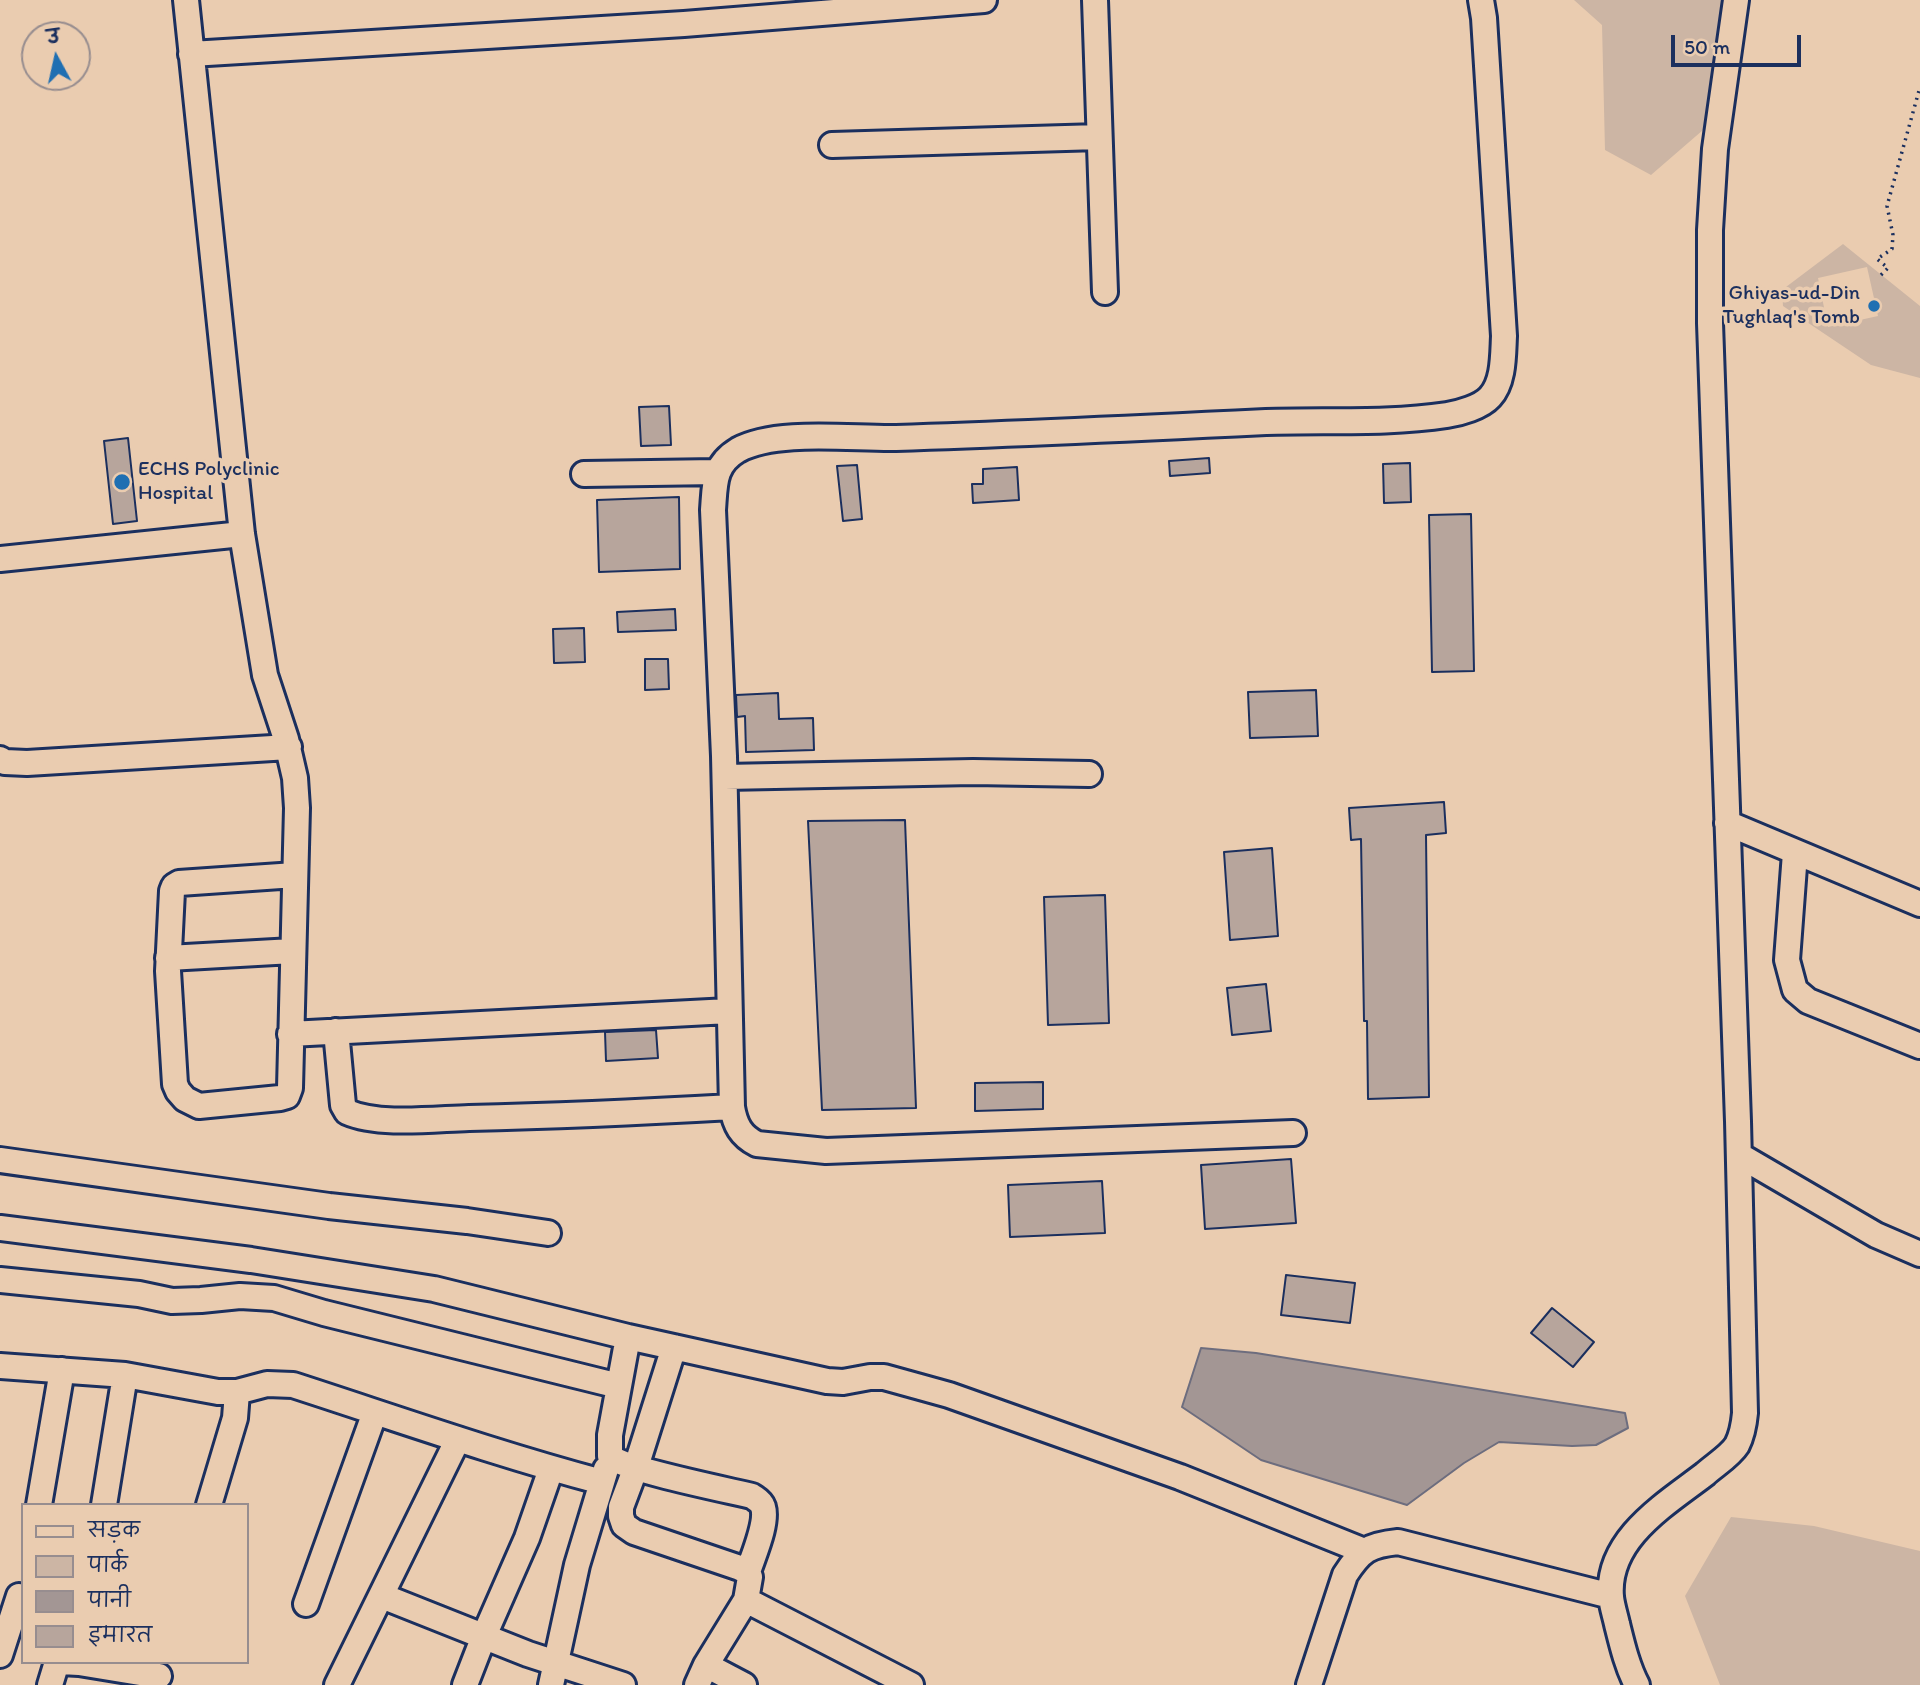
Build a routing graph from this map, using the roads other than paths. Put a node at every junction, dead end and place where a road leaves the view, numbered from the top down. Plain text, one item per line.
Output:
1 (186, 0) edge
2 (984, 0) edge
3 (1095, 0) edge
4 (1480, 0) edge
5 (1736, 0) edge
6 (191, 54) junction
7 (1099, 137) junction
8 (832, 145) dead end
9 (1105, 292) dead end
10 (717, 472) junction
11 (584, 474) dead end
12 (242, 534) junction
13 (0, 559) edge
14 (289, 747) junction
15 (0, 759) edge
16 (1089, 774) dead end
17 (725, 777) junction
18 (1727, 823) junction
19 (1795, 853) junction
20 (296, 875) junction
21 (1920, 904) edge
22 (293, 951) junction
23 (169, 958) junction
24 (729, 1012) junction
25 (336, 1031) junction
26 (290, 1034) junction
27 (1920, 1046) edge
28 (732, 1107) junction
29 (1293, 1133) dead end
30 (1739, 1156) junction
31 (0, 1160) edge
32 (0, 1227) edge
33 (548, 1233) dead end
34 (1920, 1254) edge
35 (0, 1280) edge
36 (628, 1337) junction
37 (674, 1347) junction
38 (0, 1366) edge
39 (62, 1370) junction
40 (125, 1375) junction
41 (619, 1386) junction
42 (237, 1392) junction
43 (375, 1412) junction
44 (458, 1439) junction
45 (610, 1456) junction
46 (636, 1467) junction
47 (551, 1469) junction
48 (602, 1482) junction
49 (39, 1503) edge
50 (104, 1503) edge
51 (210, 1503) edge
52 (592, 1513) junction
53 (624, 1525) junction
54 (1364, 1551) junction
55 (748, 1572) junction
56 (14, 1596) edge
57 (382, 1596) junction
58 (1611, 1596) junction
59 (746, 1601) junction
60 (306, 1604) dead end
61 (484, 1636) junction
62 (0, 1656) edge
63 (21, 1658) edge
64 (68, 1664) edge
65 (77, 1664) edge
66 (159, 1674) edge
67 (554, 1674) edge
68 (702, 1675) edge
69 (50, 1685) edge
70 (337, 1685) edge
71 (465, 1685) edge
72 (623, 1685) edge
73 (744, 1685) edge
74 (911, 1685) edge
75 (1309, 1685) edge
76 (1637, 1685) edge

1 - 6 street
2 - 6 street
3 - 7 street
4 - 10 street
5 - 18 street
6 - 12 street
7 - 8 street
7 - 9 street
10 - 11 street
10 - 17 street
12 - 13 street
12 - 14 street
14 - 15 street
14 - 20 street
16 - 17 street
17 - 24 street
18 - 19 street
18 - 30 street
19 - 21 street
19 - 27 street
20 - 22 street
20 - 23 street
22 - 23 street
22 - 26 street
23 - 26 street
24 - 25 street
24 - 28 street
25 - 26 street
25 - 28 street
28 - 29 street
30 - 34 street
30 - 58 street
31 - 33 street
32 - 36 street
35 - 41 street
36 - 37 street
36 - 41 street
37 - 46 street
37 - 54 street
38 - 39 street
39 - 40 street
39 - 49 street
40 - 42 street
40 - 50 street
41 - 45 street
42 - 43 street
42 - 51 street
43 - 44 street
43 - 60 street
44 - 47 street
44 - 57 street
45 - 46 street
45 - 48 street
46 - 53 street
46 - 55 street
47 - 48 street
47 - 61 street
48 - 52 street
52 - 53 street
52 - 67 street
53 - 55 street
54 - 58 street
54 - 75 street
55 - 59 street
56 - 62 street
57 - 61 street
57 - 70 street
58 - 76 street
59 - 68 street
59 - 74 street
61 - 67 street
61 - 71 street
62 - 63 street
64 - 69 street
65 - 66 street
67 - 72 street
68 - 73 street

